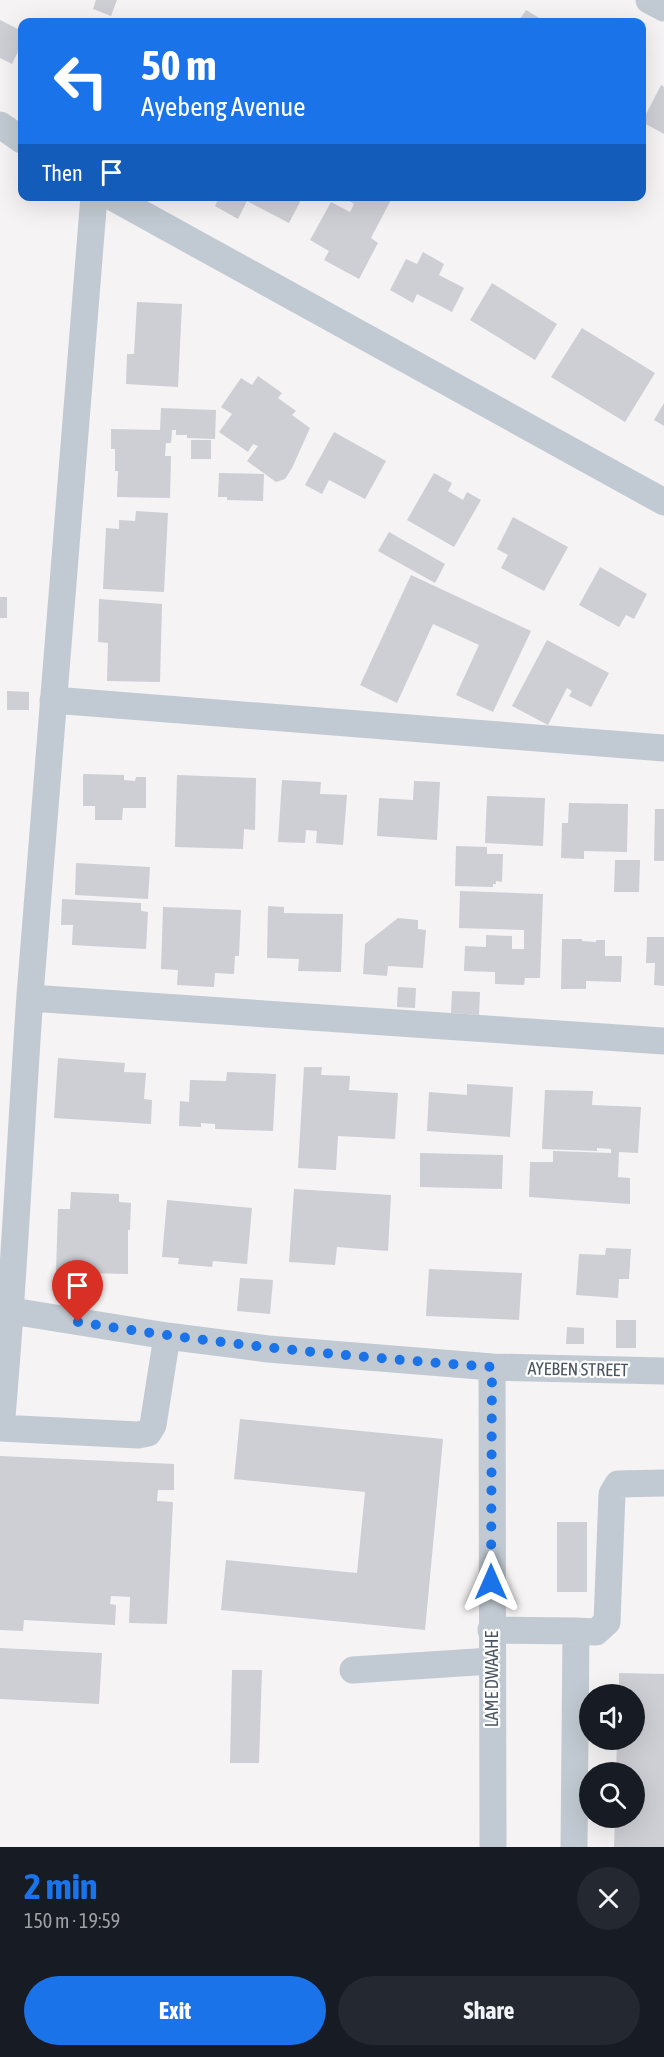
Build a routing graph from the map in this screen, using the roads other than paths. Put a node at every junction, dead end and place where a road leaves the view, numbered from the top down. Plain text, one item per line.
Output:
1 (649, 0) edge
2 (664, 8) edge
3 (0, 125) edge
4 (18, 137) edge
5 (94, 201) edge
6 (119, 201) edge
7 (664, 502) edge
8 (53, 700) junction
9 (664, 748) edge
10 (30, 998) junction
11 (664, 1041) edge
12 (6, 1310) edge
13 (167, 1336) junction
14 (492, 1367) junction
15 (664, 1371) edge
16 (1, 1428) edge
17 (664, 1483) edge
18 (491, 1629) junction
19 (576, 1631) junction
20 (491, 1661) junction
21 (353, 1670) dead end
22 (493, 1847) edge
23 (574, 1847) edge

1 - 2 street
3 - 4 street
5 - 8 street
6 - 7 street
8 - 9 street
8 - 10 street
10 - 11 street
10 - 12 street
12 - 13 street, AYEBEN STREET
12 - 16 street
13 - 14 street, AYEBEN STREET
13 - 16 street
14 - 15 street, AYEBEN STREET
14 - 18 street, LAME DWAAHE
17 - 19 street
18 - 19 street
18 - 20 street, LAME DWAAHE
19 - 23 street
20 - 21 street
20 - 22 street, LAME DWAAHE

